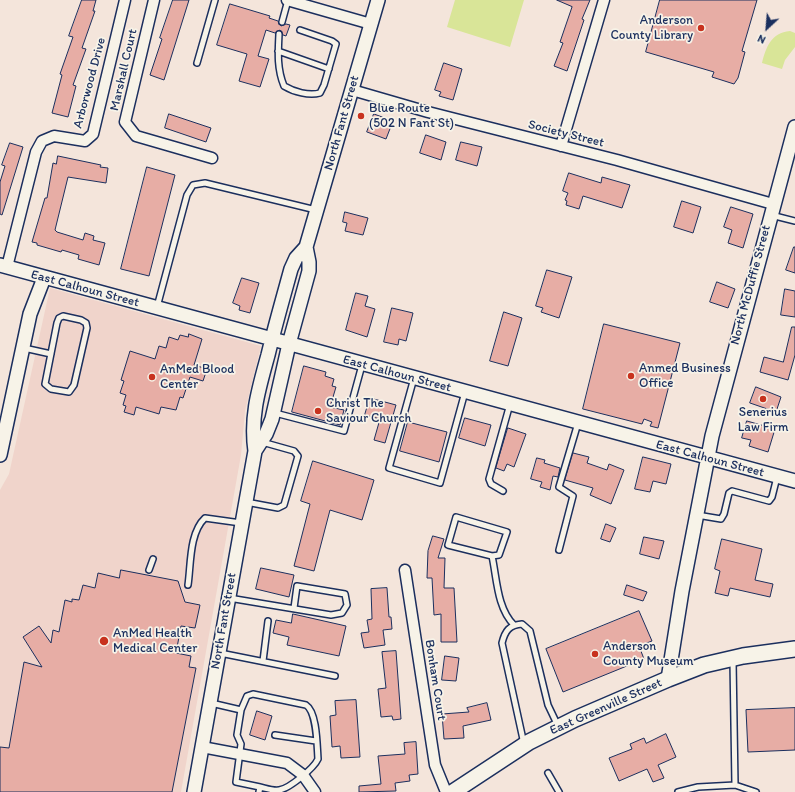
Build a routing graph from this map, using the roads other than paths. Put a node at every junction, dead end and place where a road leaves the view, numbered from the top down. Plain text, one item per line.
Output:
1 (125, 0) edge
2 (154, 0) edge
3 (216, 0) edge
4 (288, 0) edge
5 (378, 0) edge
6 (604, 0) edge
7 (282, 22) dead end
8 (371, 24) junction
9 (300, 30) dead end
10 (279, 34) dead end
11 (278, 51) junction
12 (197, 63) dead end
13 (329, 69) junction
14 (352, 90) junction
15 (795, 127) edge
16 (561, 146) junction
17 (212, 158) dead end
18 (772, 209) junction
19 (317, 210) junction
20 (795, 221) edge
21 (306, 247) junction
22 (4, 266) edge
23 (44, 278) junction
24 (156, 308) junction
25 (272, 340) junction
26 (289, 344) junction
27 (23, 348) junction
28 (51, 354) junction
29 (362, 364) junction
30 (414, 378) junction
31 (465, 392) junction
32 (510, 404) junction
33 (274, 413) junction
34 (578, 423) junction
35 (258, 446) junction
36 (0, 456) edge
37 (708, 458) junction
38 (777, 477) junction
39 (795, 482) edge
40 (503, 491) dead end
41 (246, 502) junction
42 (697, 515) junction
43 (242, 523) junction
44 (558, 550) dead end
45 (492, 556) junction
46 (153, 559) dead end
47 (149, 570) dead end
48 (405, 570) dead end
49 (188, 585) dead end
50 (228, 598) junction
51 (294, 608) junction
52 (268, 621) dead end
53 (514, 625) junction
54 (795, 649) edge
55 (219, 653) junction
56 (732, 658) junction
57 (263, 661) junction
58 (334, 676) dead end
59 (668, 679) junction
60 (210, 702) junction
61 (241, 710) junction
62 (558, 727) junction
63 (275, 734) dead end
64 (316, 741) junction
65 (524, 744) junction
66 (202, 747) junction
67 (240, 753) junction
68 (548, 773) dead end
69 (303, 775) junction
70 (735, 785) junction
71 (259, 789) edge
72 (194, 792) edge
73 (315, 792) edge
74 (453, 792) edge
75 (559, 792) edge
76 (678, 792) edge
77 (756, 792) edge

1 - 22 street, Arborwood Drive
2 - 17 street, Marshall Court
3 - 12 lane
4 - 7 lane
4 - 8 street
5 - 8 street, North Fant Street
6 - 16 street
8 - 14 street, North Fant Street
9 - 13 lane
10 - 11 lane
11 - 13 lane
11 - 13 lane
14 - 16 street, Society Street
14 - 19 street, North Fant Street
15 - 18 street, North McDuffie Street
16 - 18 street, Society Street
18 - 20 lane
18 - 37 street, North McDuffie Street
19 - 21 street, North Fant Street
19 - 24 lane
21 - 25 street, North Fant Street
21 - 26 street, North Fant Street
22 - 23 street, East Calhoun Street
23 - 24 street, East Calhoun Street
23 - 27 street
24 - 25 street, East Calhoun Street
25 - 26 street, East Calhoun Street
25 - 35 street, North Fant Street
26 - 29 street, East Calhoun Street
26 - 33 street, North Fant Street
27 - 28 lane
27 - 36 street
28 - 28 lane
29 - 30 street, East Calhoun Street
29 - 33 lane
30 - 31 street, East Calhoun Street
30 - 31 lane
31 - 32 street, East Calhoun Street
32 - 34 street, East Calhoun Street
32 - 40 lane
33 - 35 street, North Fant Street
34 - 37 street, East Calhoun Street
34 - 44 lane
35 - 41 street, North Fant Street
35 - 41 lane
37 - 38 street, East Calhoun Street
37 - 42 street, North McDuffie Street
38 - 39 street, East Calhoun Street
38 - 42 lane
41 - 43 street, North Fant Street
42 - 59 street, North McDuffie Street
43 - 49 lane
43 - 50 street, North Fant Street
45 - 45 lane
45 - 53 lane
46 - 47 lane
48 - 74 street, Bonham Court
50 - 51 lane
50 - 55 street, North Fant Street
51 - 51 lane
52 - 57 lane
53 - 62 lane
53 - 65 lane
54 - 56 main road, East Greenville Street
55 - 57 lane
55 - 60 street, North Fant Street
56 - 59 main road, East Greenville Street
56 - 70 lane
57 - 58 lane
59 - 62 main road, East Greenville Street
60 - 61 lane
60 - 66 street, North Fant Street
61 - 64 lane
61 - 67 lane
62 - 65 main road, East Greenville Street
63 - 64 lane
64 - 69 lane
65 - 74 main road, East Greenville Street
66 - 67 street
66 - 72 street, North Fant Street
67 - 69 street
67 - 71 lane
68 - 75 lane
69 - 71 lane
69 - 73 street
70 - 76 lane
70 - 77 lane

